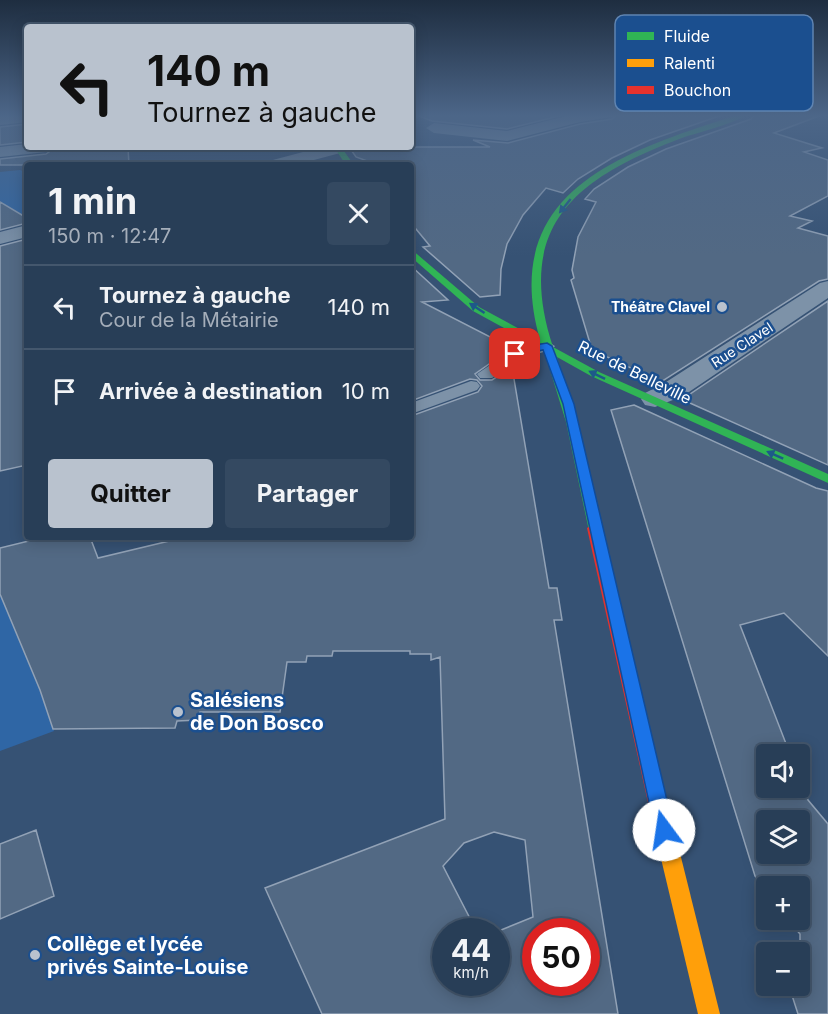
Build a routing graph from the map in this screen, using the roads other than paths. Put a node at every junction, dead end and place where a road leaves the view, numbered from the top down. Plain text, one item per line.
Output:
1 (621, 161) edge
2 (24, 232) edge
3 (0, 238) edge
4 (414, 255) edge
5 (828, 288) edge
6 (547, 346) junction
7 (486, 374) dead end
8 (471, 386) dead end
9 (655, 399) junction
10 (414, 408) edge
11 (828, 479) edge
12 (709, 1014) edge

1 -> 6 main road
2 - 3 street
6 -> 4 main road, Rue de Belleville
5 - 9 street, Rue Clavel
6 - 7 lane
9 -> 6 main road, Rue de Belleville
6 - 12 main road
8 - 10 lane
11 -> 9 main road, Rue de Belleville

